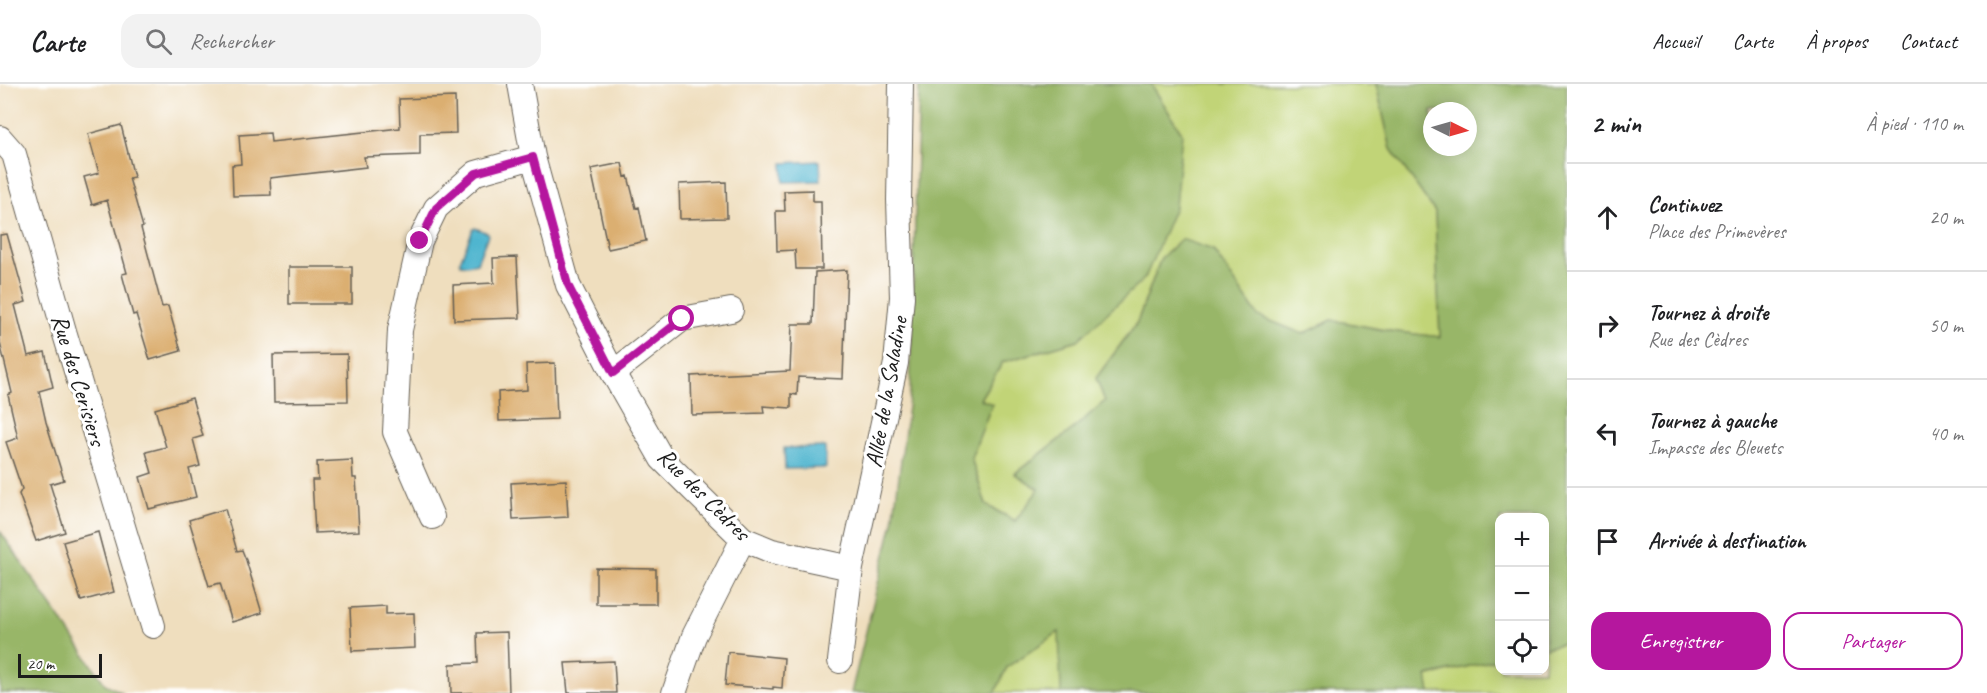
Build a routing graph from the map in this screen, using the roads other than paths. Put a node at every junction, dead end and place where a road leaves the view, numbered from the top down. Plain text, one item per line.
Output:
1 (520, 84) edge
2 (901, 84) edge
3 (0, 138) edge
4 (533, 157) junction
5 (731, 310) dead end
6 (613, 373) junction
7 (432, 517) dead end
8 (743, 539) junction
9 (851, 568) junction
10 (153, 626) dead end
11 (840, 661) dead end
12 (674, 693) edge

1 - 4 street, Rue des Cèdres
2 - 9 street, Allée de la Saladine
3 - 10 street, Rue des Cerisiers
4 - 6 street, Rue des Cèdres
4 - 7 street
5 - 6 street
6 - 8 street, Rue des Cèdres
8 - 9 street, Rue des Cèdres
8 - 12 street
9 - 11 street, Allée de la Saladine

